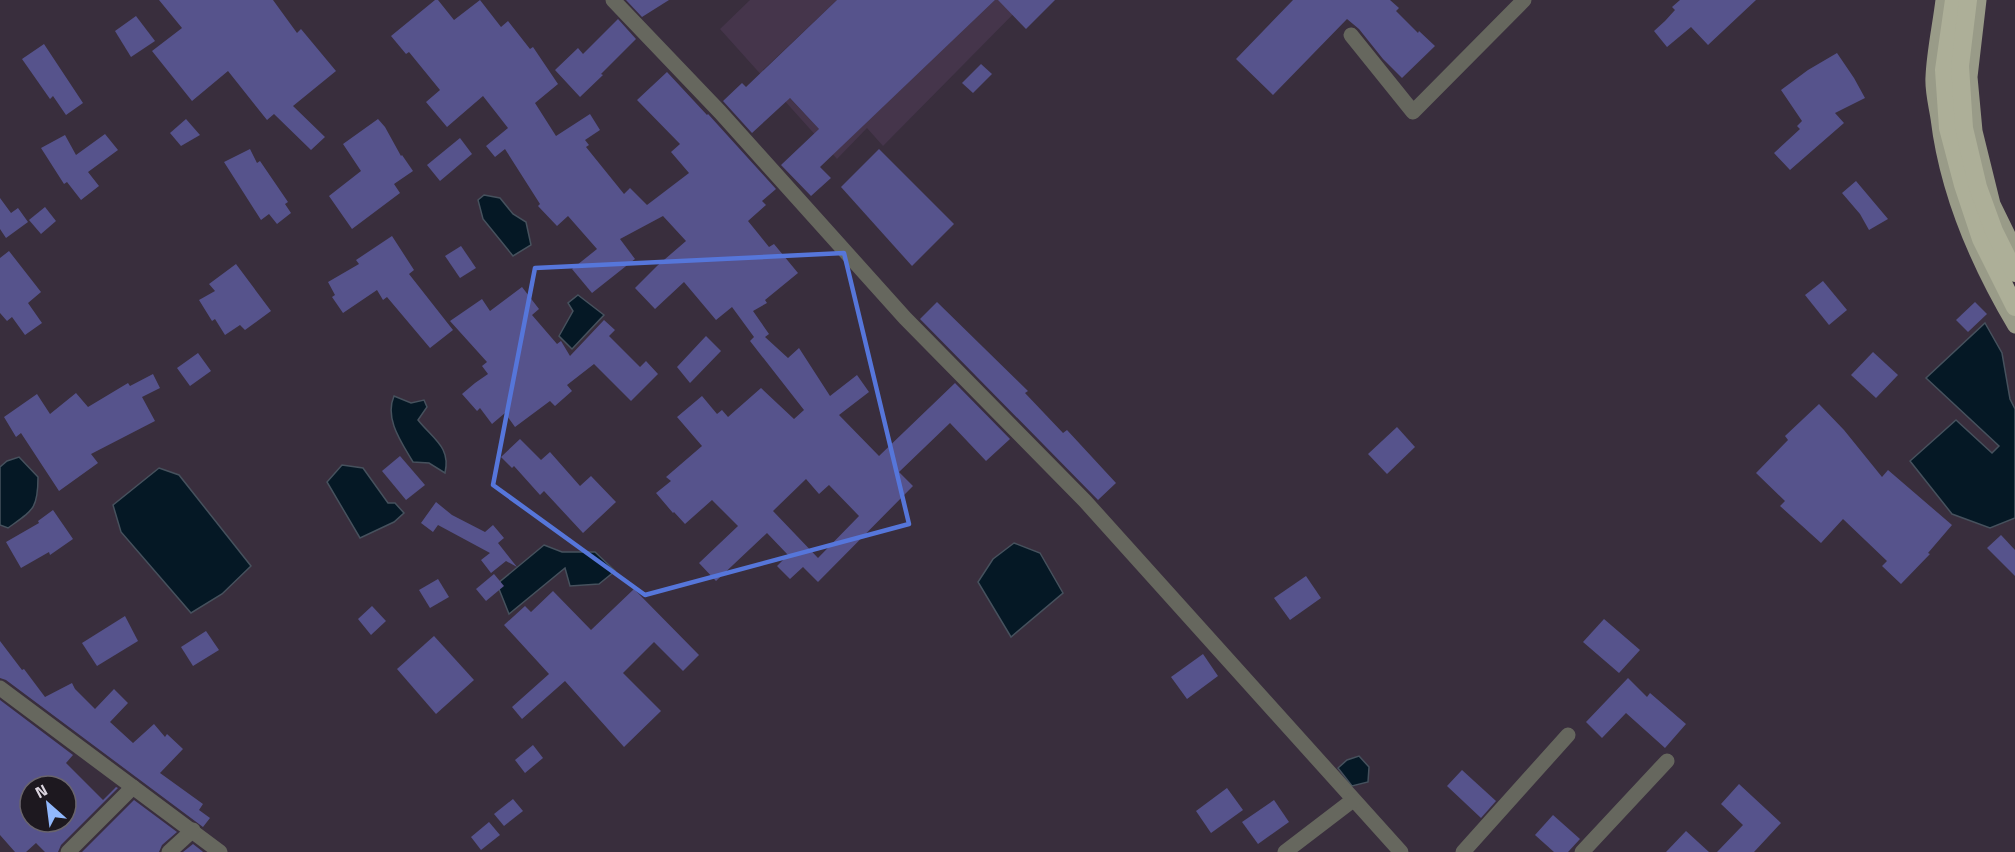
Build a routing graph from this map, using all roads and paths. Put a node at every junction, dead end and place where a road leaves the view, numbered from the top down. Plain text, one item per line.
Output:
1 (613, 0) edge
2 (1524, 0) edge
3 (1943, 0) edge
4 (1954, 0) edge
5 (1968, 0) edge
6 (1978, 0) edge
7 (1351, 35) dead end
8 (2015, 249) edge
9 (2015, 273) edge
10 (2015, 308) edge
11 (2015, 326) edge
12 (0, 688) edge
13 (1568, 735) dead end
14 (1667, 761) dead end
15 (133, 787) junction
16 (1353, 800) junction
17 (193, 830) junction
18 (68, 852) edge
19 (169, 852) edge
20 (220, 852) edge
21 (1285, 852) edge
22 (1401, 852) edge
23 (1463, 852) edge
24 (1582, 852) edge

1 - 16 street
2 - 7 street
3 - 11 main road
4 - 10 highway
5 - 9 highway
6 - 8 main road
12 - 15 street
13 - 23 street
14 - 24 street
15 - 17 street
15 - 18 street
16 - 21 street
16 - 22 street
17 - 19 street
17 - 20 street

